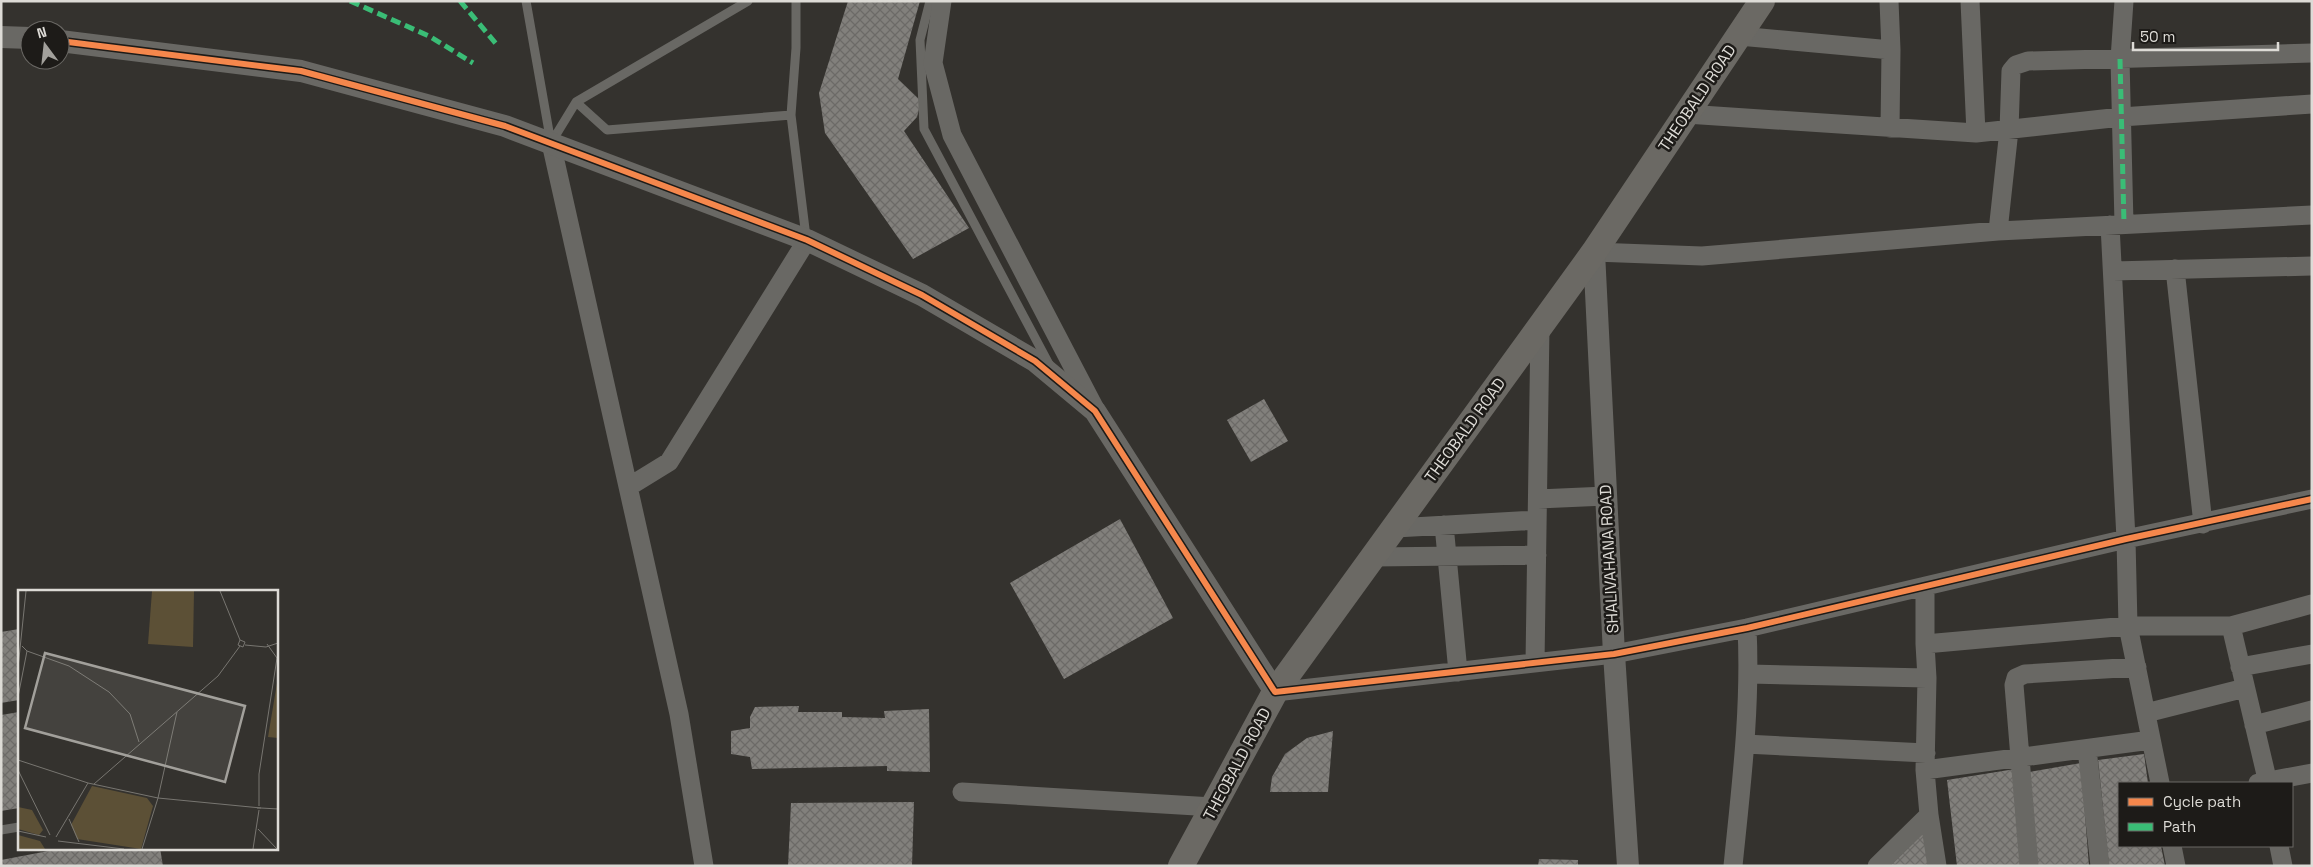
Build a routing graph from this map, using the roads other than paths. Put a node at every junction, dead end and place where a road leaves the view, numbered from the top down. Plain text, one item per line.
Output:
1 (526, 1) edge
2 (748, 1) edge
3 (796, 1) edge
4 (930, 1) edge
5 (942, 1) edge
6 (1762, 1) edge
7 (1889, 1) edge
8 (1970, 1) edge
9 (2124, 1) edge
10 (1739, 36) junction
11 (1, 37) edge
12 (20, 38) edge
13 (70, 42) edge
14 (1891, 50) junction
15 (2312, 54) edge
16 (2120, 59) junction
17 (576, 102) junction
18 (2312, 104) edge
19 (1686, 114) junction
20 (791, 116) junction
21 (2121, 117) junction
22 (1890, 128) junction
23 (2009, 130) junction
24 (1976, 133) junction
25 (551, 143) junction
26 (2312, 215) edge
27 (2117, 225) junction
28 (1998, 231) junction
29 (807, 240) junction
30 (1594, 252) junction
31 (2312, 266) edge
32 (2175, 269) junction
33 (2113, 271) junction
34 (1540, 327) junction
35 (1058, 380) junction
36 (1096, 411) junction
37 (630, 486) junction
38 (1606, 496) junction
39 (1538, 499) junction
40 (2312, 499) edge
41 (1537, 520) junction
42 (2203, 524) junction
43 (1444, 525) junction
44 (1395, 528) junction
45 (2126, 539) junction
46 (1537, 555) junction
47 (1447, 556) junction
48 (1373, 557) junction
49 (1925, 586) junction
50 (2312, 604) edge
51 (2128, 626) junction
52 (2231, 626) junction
53 (1747, 628) junction
54 (1925, 644) junction
55 (1614, 654) junction
56 (2312, 654) edge
57 (1536, 663) junction
58 (2137, 667) junction
59 (2240, 668) junction
60 (1458, 672) junction
61 (1749, 674) junction
62 (1927, 678) junction
63 (2245, 688) junction
64 (1275, 692) junction
65 (2312, 710) edge
66 (2146, 713) junction
67 (2254, 725) junction
68 (2151, 740) junction
69 (1745, 744) junction
70 (2087, 749) junction
71 (2020, 758) junction
72 (1925, 761) junction
73 (2312, 773) edge
74 (2160, 782) edge
75 (2264, 782) edge
76 (2269, 782) edge
77 (962, 792) dead end
78 (1213, 807) junction
79 (1929, 815) junction
80 (18, 827) edge
81 (1, 830) edge
82 (2172, 847) edge
83 (2279, 847) edge
84 (704, 866) edge
85 (1181, 866) edge
86 (1628, 866) edge
87 (1733, 866) edge
88 (1876, 866) edge
89 (1937, 866) edge
90 (2029, 866) edge
91 (2100, 866) edge
92 (2176, 866) edge
93 (2282, 866) edge

1 - 25 lane
2 - 17 lane
3 - 20 lane
4 - 35 lane
5 - 36 street
6 - 10 main road, THEOBALD ROAD
7 - 14 street
8 - 24 street
9 - 16 street
10 - 14 street
10 - 19 main road, THEOBALD ROAD
11 - 12 street
13 - 25 street
14 - 22 street
15 - 16 street
16 - 21 street
16 - 23 street
17 - 20 lane
17 - 25 lane
18 - 21 street
19 - 22 street
19 - 30 main road, THEOBALD ROAD
20 - 29 lane
21 - 23 street
21 - 27 street
22 - 24 street
23 - 24 street
23 - 28 street
25 - 29 street
25 - 37 street
26 - 27 street
27 - 28 street
27 - 33 street
28 - 30 street
29 - 35 street
29 - 37 street
30 - 34 main road, THEOBALD ROAD
30 - 38 street, SHALIVAHANA ROAD
31 - 32 street
32 - 33 street
32 - 42 street
33 - 45 street
34 - 39 street
34 - 44 main road, THEOBALD ROAD
35 - 36 street
36 - 64 street
37 - 84 street
38 - 39 street
38 - 55 street, SHALIVAHANA ROAD
39 - 41 street
40 - 42 street
41 - 43 street
41 - 46 street
42 - 45 street
43 - 44 street
43 - 47 street
44 - 48 main road, THEOBALD ROAD
45 - 49 street
45 - 51 street
46 - 47 street
46 - 57 street
47 - 48 street
47 - 60 street
48 - 64 main road, THEOBALD ROAD
49 - 53 street
49 - 54 street
50 - 52 street
51 - 52 street
51 - 54 street
51 - 58 street
52 - 59 street
53 - 55 street
53 - 61 street
54 - 62 street
55 - 57 street
55 - 86 street, SHALIVAHANA ROAD
56 - 59 street
57 - 60 street
58 - 66 street
58 - 71 street
59 - 63 street
60 - 64 street
61 - 62 street
61 - 69 street
62 - 72 street
63 - 66 street
63 - 67 street
64 - 78 main road, THEOBALD ROAD
65 - 67 street
66 - 68 street
67 - 75 street
68 - 70 street
68 - 74 street
69 - 72 street
69 - 87 street
70 - 71 street
70 - 91 street
71 - 72 street
71 - 90 street
72 - 79 street
73 - 76 street
77 - 78 street
78 - 85 main road, THEOBALD ROAD
79 - 88 street
79 - 89 street
80 - 81 lane
82 - 92 street
83 - 93 street

